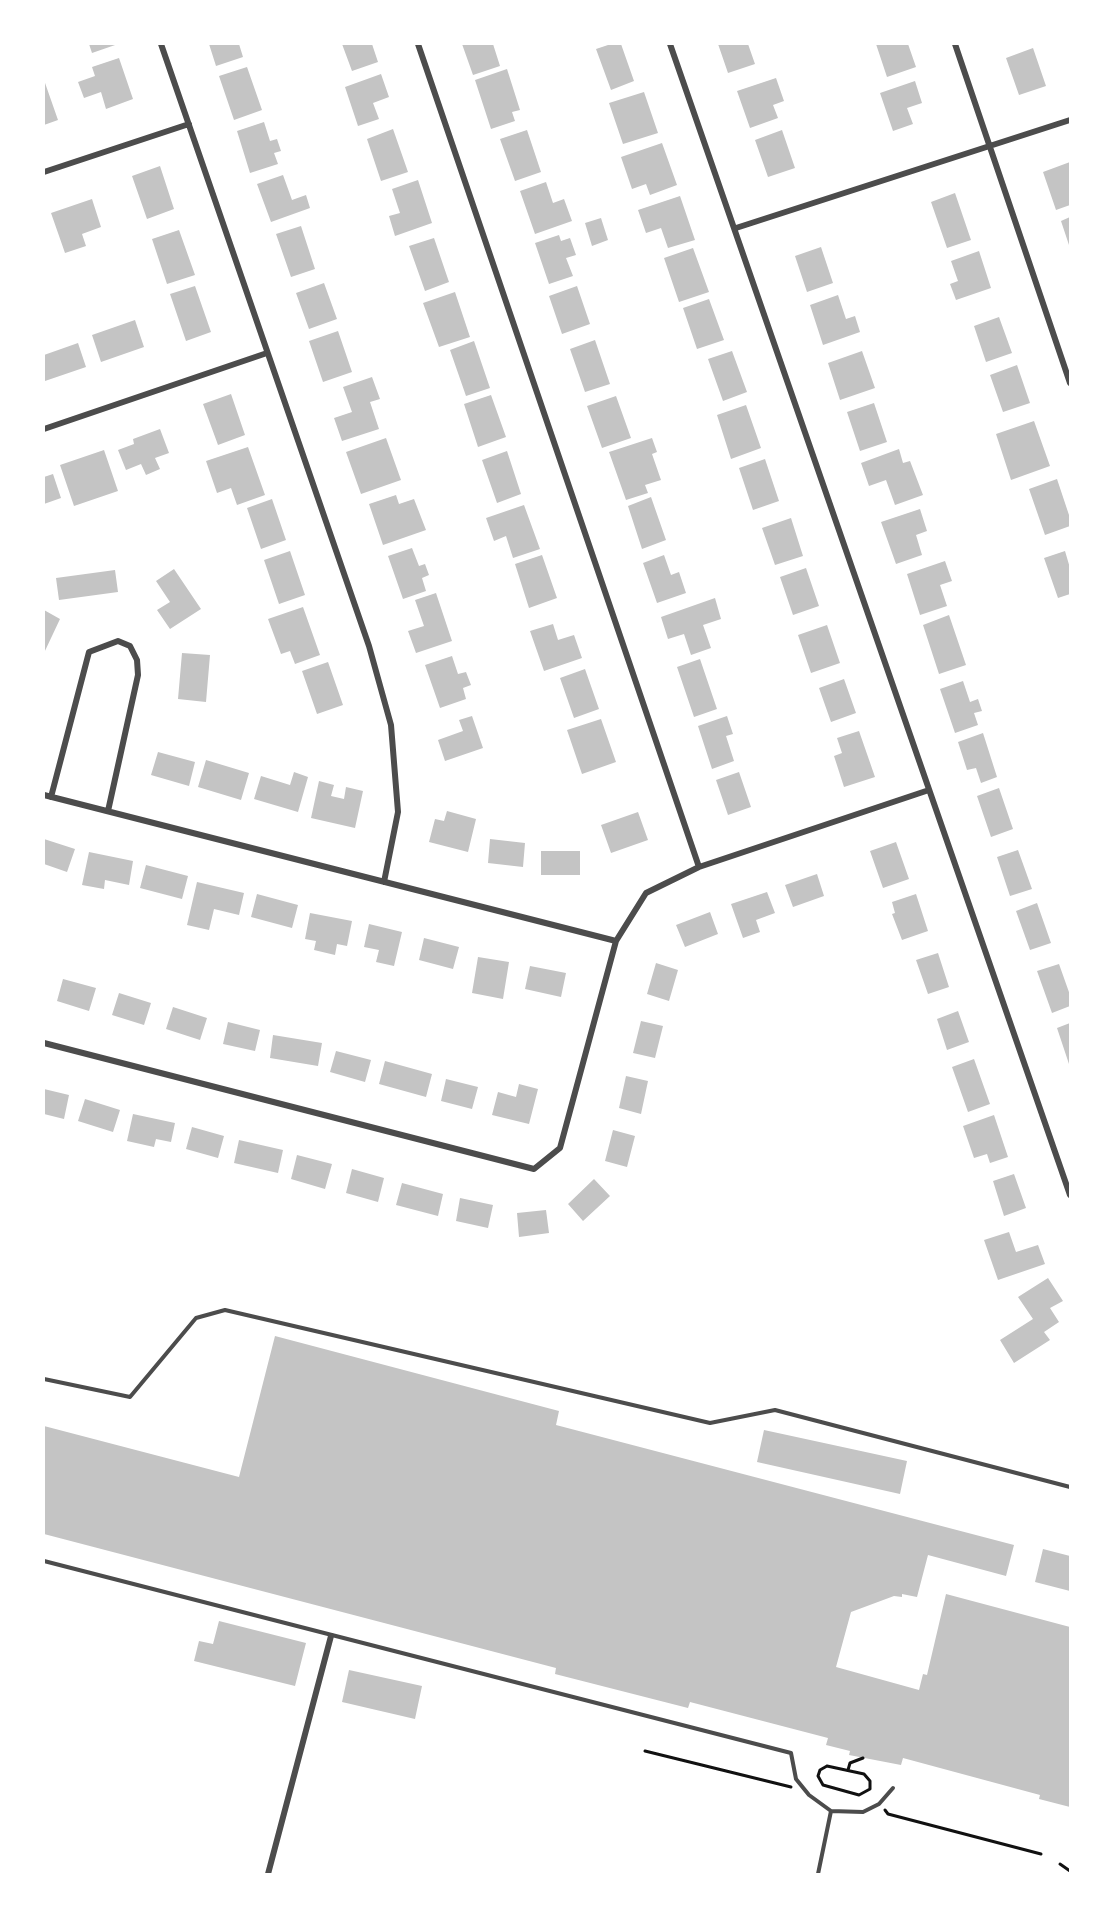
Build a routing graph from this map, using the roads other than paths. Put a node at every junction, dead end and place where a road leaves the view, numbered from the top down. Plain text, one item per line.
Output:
1 (161, 44) edge
2 (418, 44) edge
3 (670, 44) edge
4 (955, 44) edge
5 (1071, 120) edge
6 (189, 124) junction
7 (991, 146) junction
8 (44, 172) edge
9 (736, 228) junction
10 (267, 353) junction
11 (1071, 383) edge
12 (44, 429) edge
13 (928, 790) junction
14 (47, 796) edge
15 (108, 811) junction
16 (699, 867) junction
17 (384, 882) junction
18 (616, 941) junction
19 (44, 1043) edge
20 (1071, 1195) edge
21 (44, 1379) edge
22 (1071, 1487) edge
23 (44, 1561) edge
24 (331, 1636) junction
25 (893, 1788) dead end
26 (831, 1811) junction
27 (268, 1875) edge
28 (818, 1875) edge

1 - 6 street
2 - 16 street
3 - 9 street
4 - 7 street
5 - 7 street
6 - 8 street
6 - 10 street
7 - 9 street
7 - 11 street
9 - 13 street
10 - 12 street
10 - 17 street
13 - 16 street
13 - 20 street
14 - 15 street
14 - 15 street
15 - 17 street
16 - 18 street
17 - 18 street
18 - 19 street
21 - 22 lane
23 - 24 lane
24 - 26 lane
24 - 27 street
25 - 26 lane
26 - 28 lane

